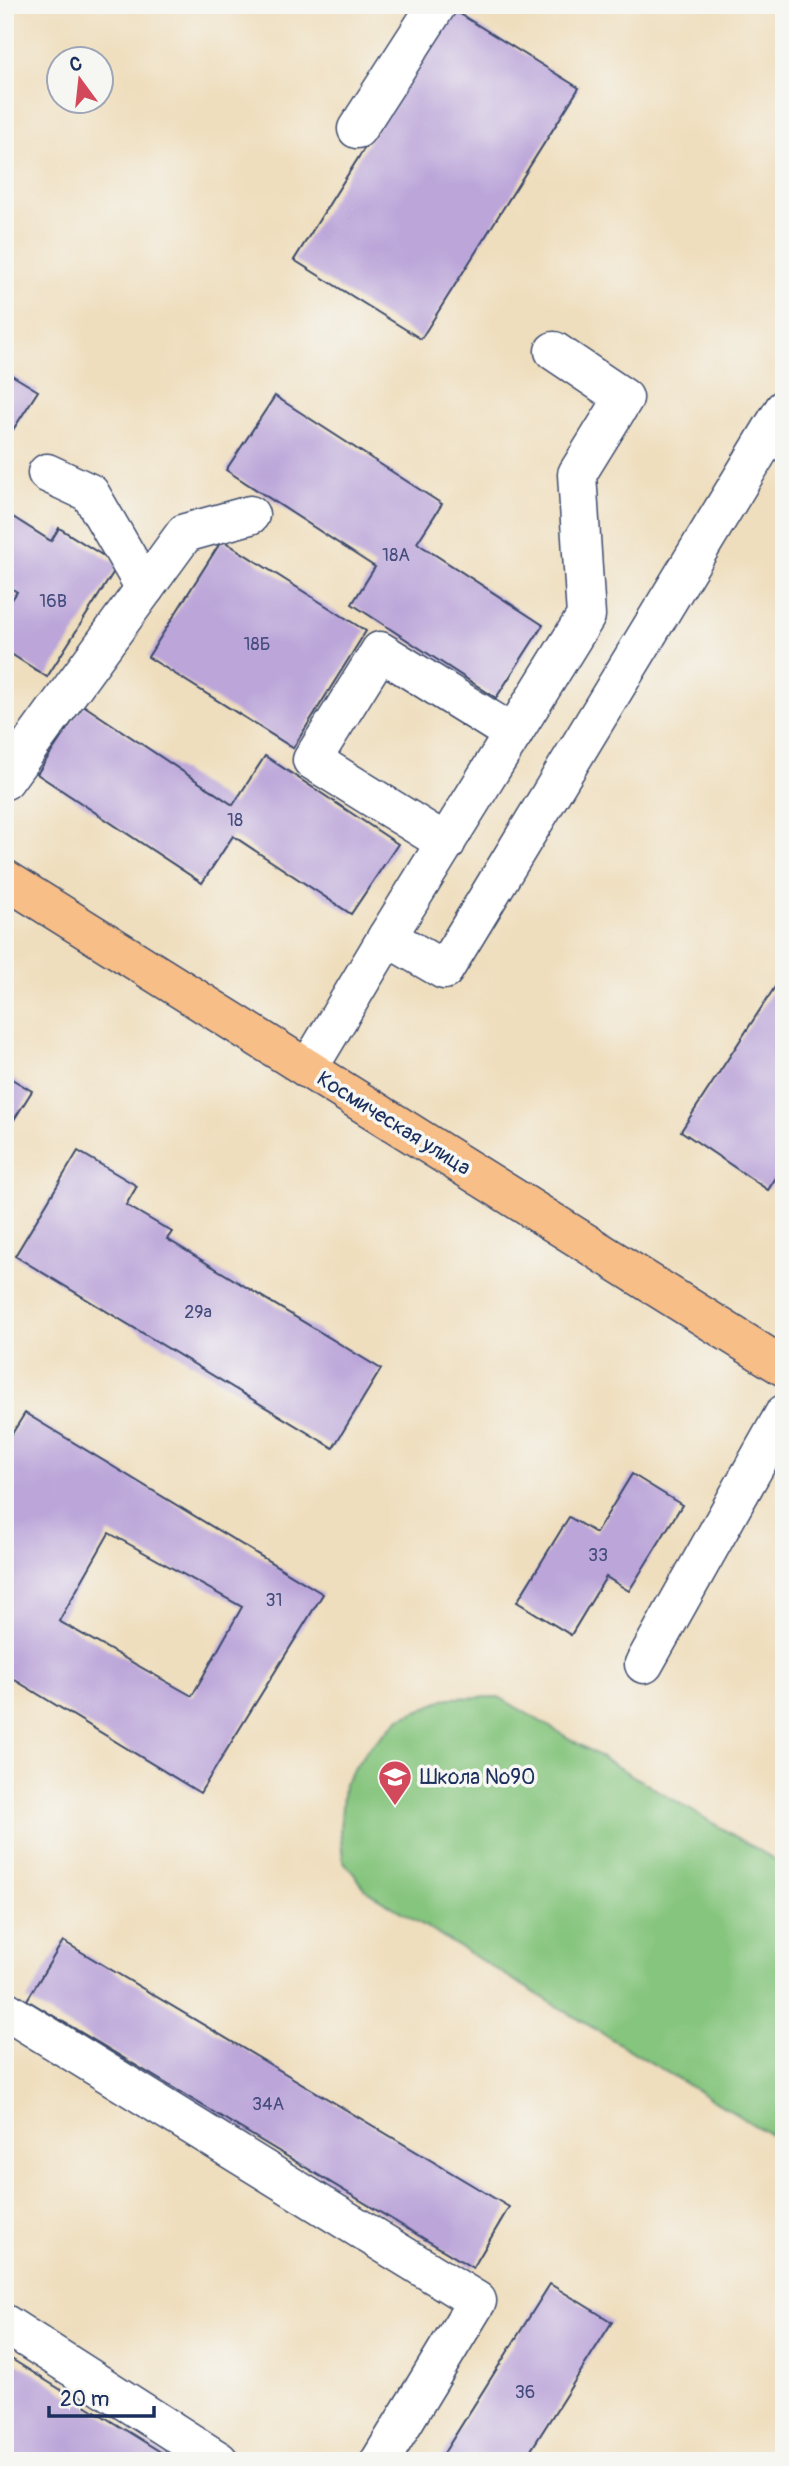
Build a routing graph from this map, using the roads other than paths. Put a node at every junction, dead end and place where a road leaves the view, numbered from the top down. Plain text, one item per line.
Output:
1 (437, 5) edge
2 (357, 129) dead end
3 (554, 351) dead end
4 (784, 409) edge
5 (47, 473) dead end
6 (250, 515) dead end
7 (145, 588) junction
8 (513, 734) junction
9 (5, 780) edge
10 (446, 843) junction
11 (5, 879) edge
12 (387, 937) junction
13 (308, 1069) junction
14 (784, 1367) edge
15 (784, 1414) edge
16 (644, 1664) dead end
17 (5, 2010) edge
18 (5, 2325) edge
19 (219, 2461) edge
20 (380, 2461) edge

1 - 2 lane
3 - 8 lane
4 - 12 lane
5 - 7 lane
6 - 7 lane
7 - 9 lane
8 - 10 lane
8 - 10 lane
10 - 12 lane
11 - 13 main road, Космическая улица
12 - 13 lane
13 - 14 main road, Космическая улица
15 - 16 lane
17 - 20 lane
18 - 19 lane

